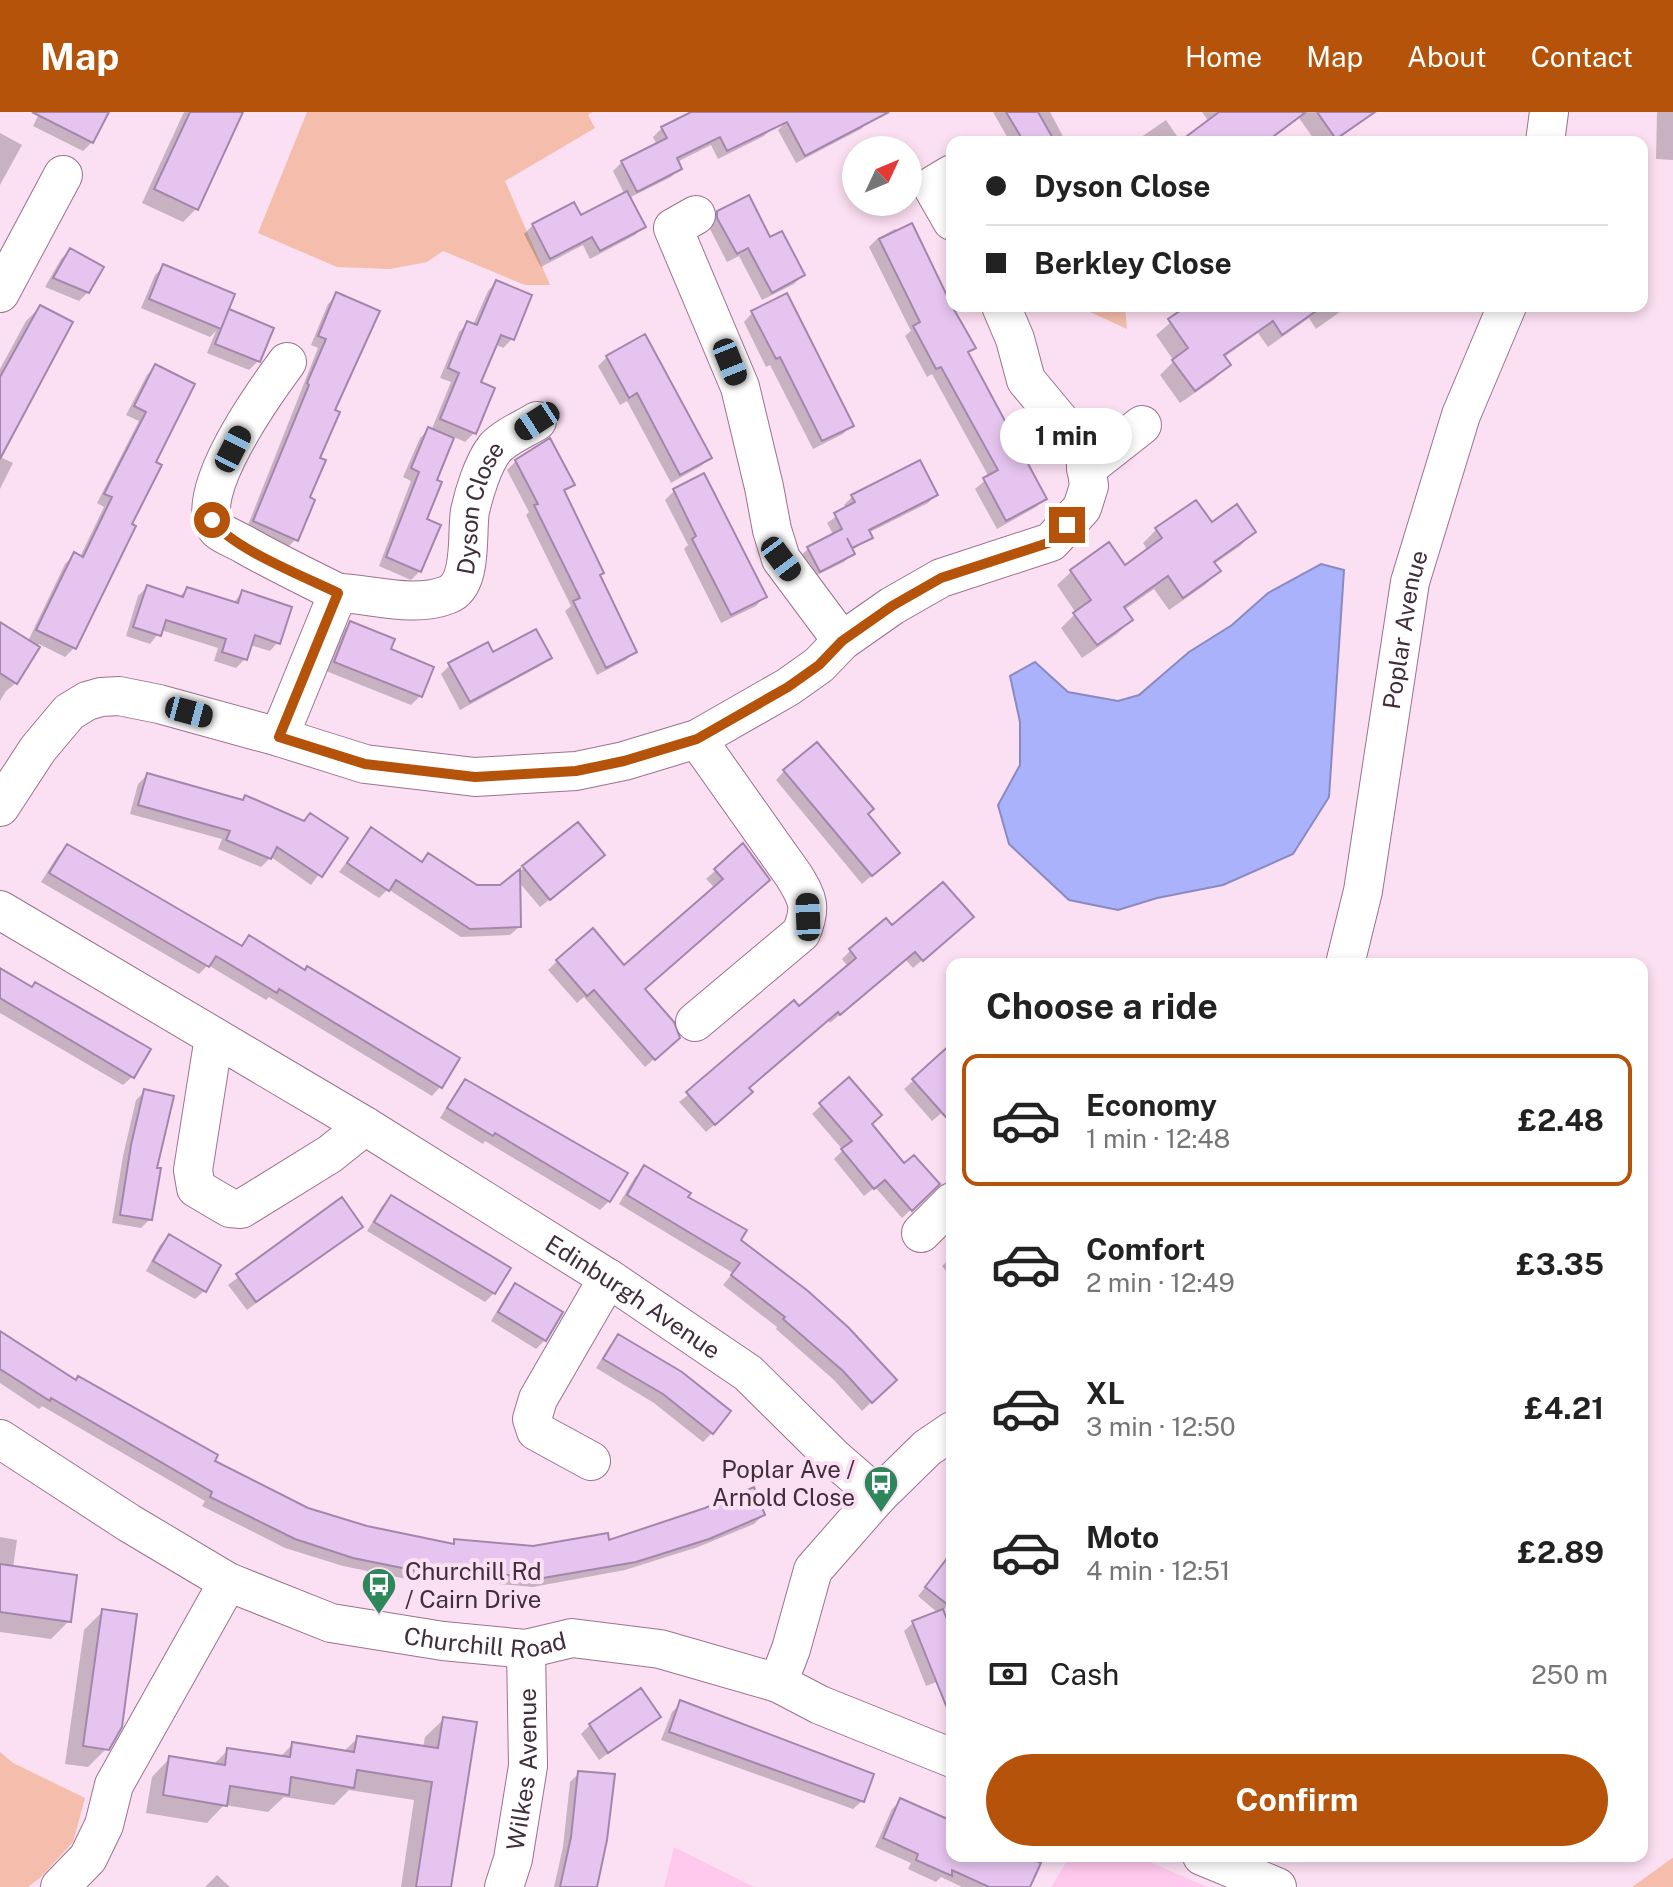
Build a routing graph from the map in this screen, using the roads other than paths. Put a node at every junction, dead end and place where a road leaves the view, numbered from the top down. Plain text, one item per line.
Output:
1 (1549, 112) edge
2 (1546, 136) edge
3 (63, 175) dead end
4 (946, 178) edge
5 (946, 210) edge
6 (696, 215) dead end
7 (0, 293) edge
8 (1004, 312) edge
9 (1504, 312) edge
10 (287, 362) dead end
11 (537, 421) dead end
12 (1142, 425) dead end
13 (1086, 469) junction
14 (338, 593) junction
15 (842, 641) junction
16 (279, 737) junction
17 (697, 739) junction
18 (0, 807) edge
19 (0, 910) edge
20 (1346, 958) edge
21 (695, 1022) dead end
22 (214, 1037) junction
23 (365, 1126) junction
24 (946, 1208) edge
25 (921, 1233) dead end
26 (608, 1278) junction
27 (946, 1435) edge
28 (0, 1439) edge
29 (591, 1461) dead end
30 (878, 1496) junction
31 (228, 1582) junction
32 (526, 1649) junction
33 (778, 1683) junction
34 (946, 1756) edge
35 (1217, 1862) edge
36 (60, 1887) edge
37 (504, 1887) edge
38 (1277, 1887) edge

1 - 2 street
3 - 7 street
4 - 5 street
6 - 15 street
8 - 13 street
9 - 20 street, Poplar Avenue
10 - 14 street, Dyson Close
11 - 14 street, Dyson Close
12 - 13 street
13 - 15 street
14 - 16 street
15 - 17 street
16 - 17 street
16 - 18 street
17 - 21 street
19 - 22 street, Edinburgh Avenue
22 - 23 street, Edinburgh Avenue
22 - 23 street
23 - 26 street, Edinburgh Avenue
24 - 25 street
26 - 29 street
26 - 30 street, Edinburgh Avenue
27 - 30 street
28 - 31 street, Churchill Road
30 - 33 street
31 - 32 street, Churchill Road
31 - 36 street
32 - 33 street, Churchill Road
32 - 37 street, Wilkes Avenue
33 - 34 street, Churchill Road
35 - 38 street

